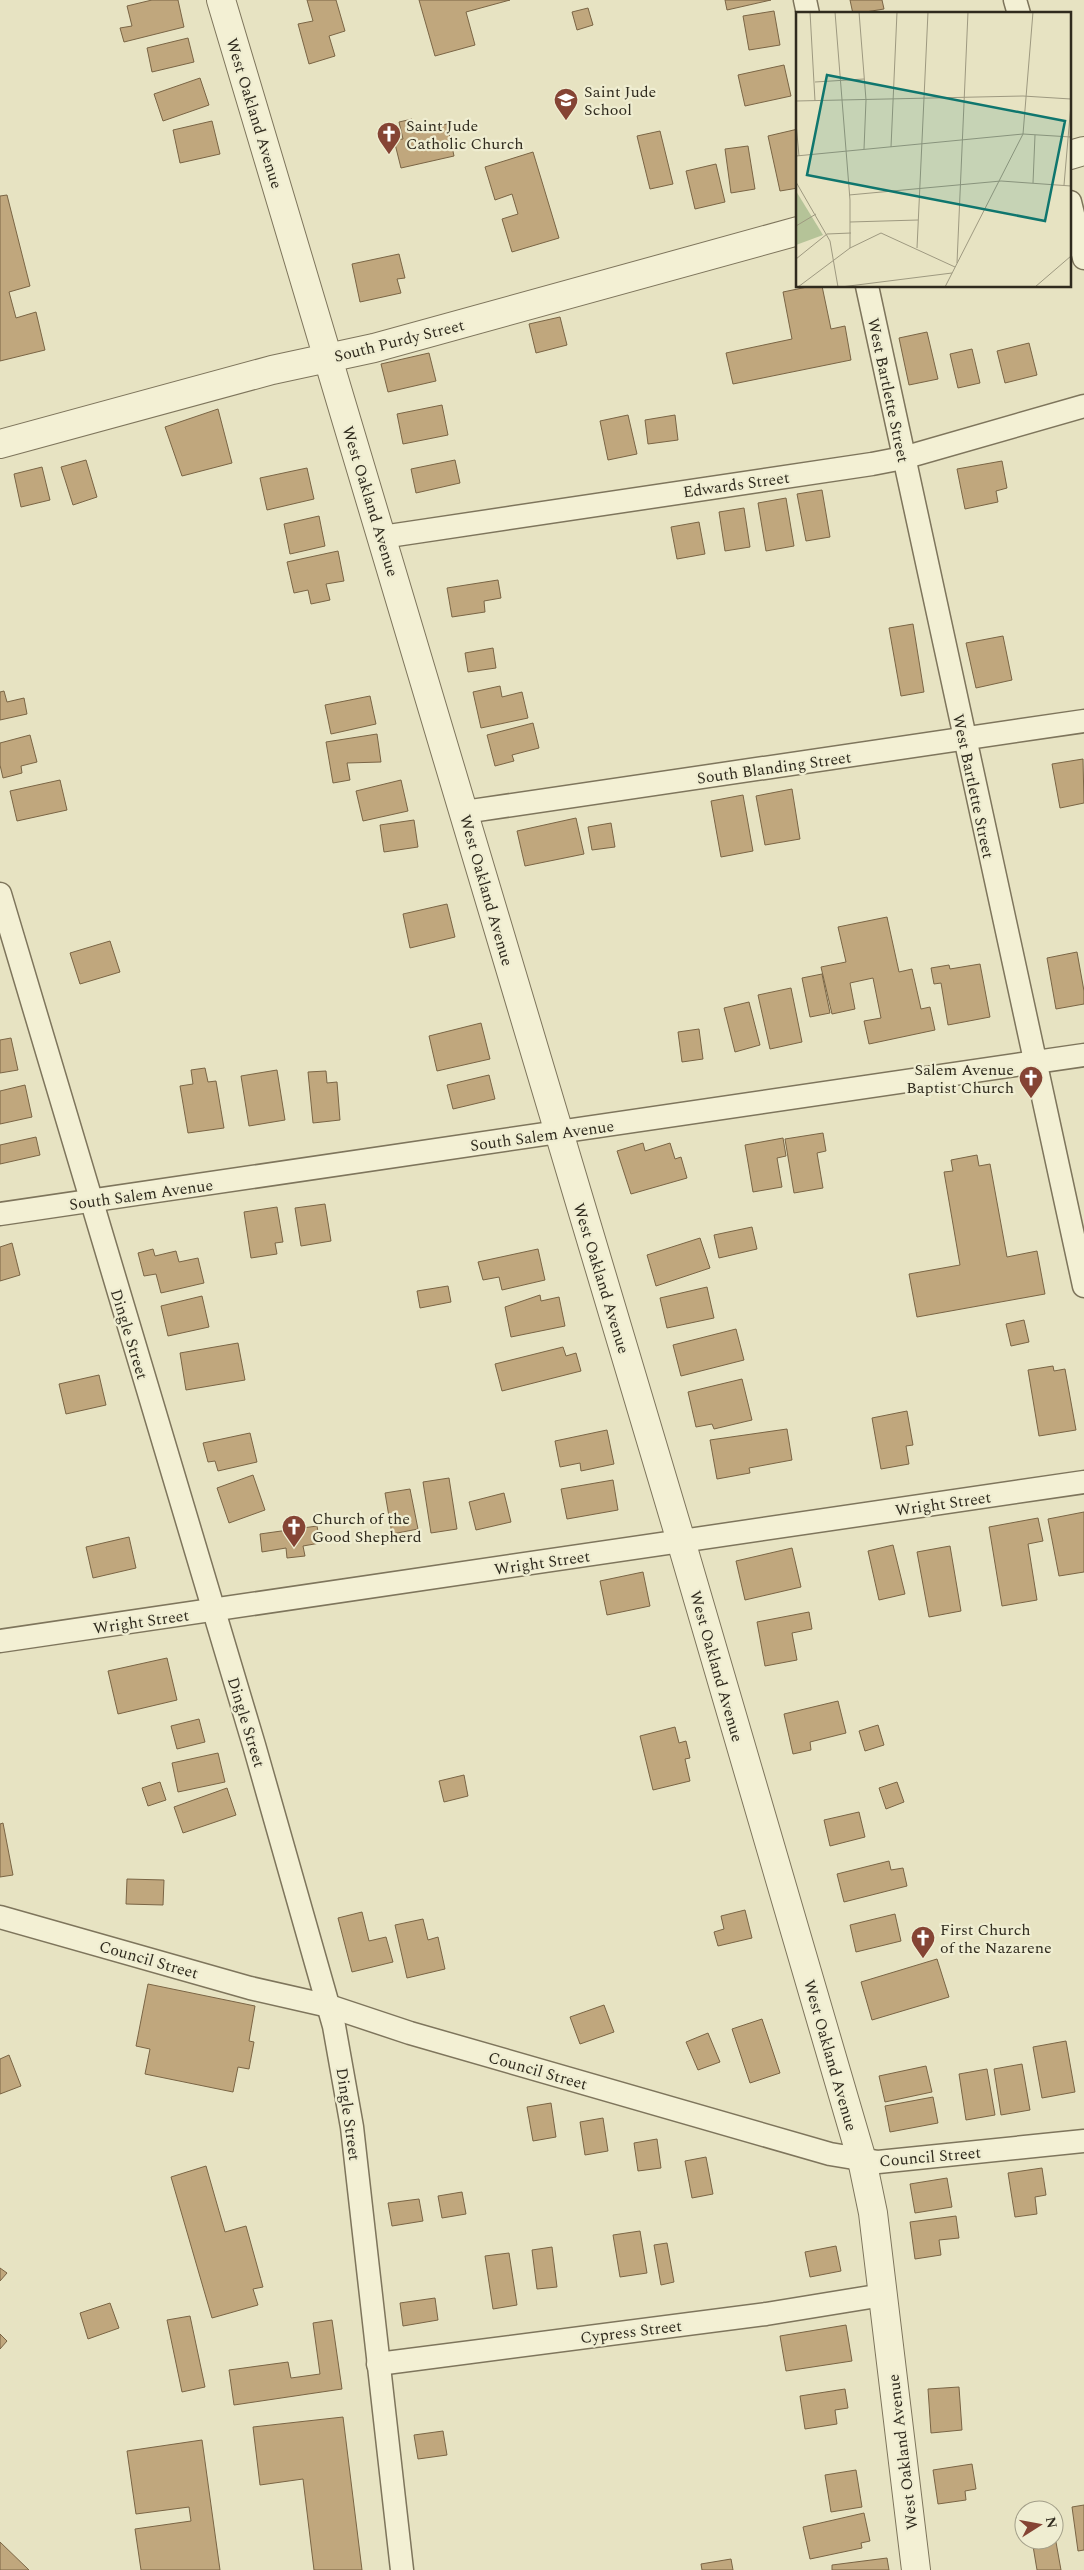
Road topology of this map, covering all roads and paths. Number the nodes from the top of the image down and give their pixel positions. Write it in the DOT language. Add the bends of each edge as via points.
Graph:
graph roads {
  1 [pos="221,0"];
  2 [pos="1072,210"];
  3 [pos="796,232"];
  4 [pos="1084,258"];
  5 [pos="867,288"];
  6 [pos="328,358"];
  7 [pos="1084,406"];
  8 [pos="0,444"];
  9 [pos="904,458"];
  10 [pos="382,537"];
  11 [pos="1084,721"];
  12 [pos="964,739"];
  13 [pos="464,812"];
  14 [pos="0,894"];
  15 [pos="1084,1055"];
  16 [pos="1035,1062"];
  17 [pos="558,1133"];
  18 [pos="90,1202"];
  19 [pos="0,1214"];
  20 [pos="1084,1286"];
  21 [pos="1084,1482"];
  22 [pos="681,1541"];
  23 [pos="213,1610"];
  24 [pos="0,1641"];
  25 [pos="0,1917"];
  26 [pos="329,2006"];
  27 [pos="1084,2141"];
  28 [pos="862,2160"];
  29 [pos="883,2295"];
  30 [pos="378,2364"];
  31 [pos="402,2570"];
  32 [pos="916,2570"];
  1 -- 6 [label="street, West Oakland Avenue"];
  2 -- 4 [label="street"];
  3 -- 6 [label="street, South Purdy Street"];
  5 -- 9 [label="street, West Bartlette Street"];
  6 -- 8 [label="street, South Purdy Street" via="272,370"];
  6 -- 10 [label="street, West Oakland Avenue"];
  7 -- 9 [label="street, Edwards Street"];
  9 -- 10 [label="street, Edwards Street"];
  9 -- 12 [label="street, West Bartlette Street"];
  10 -- 13 [label="street, West Oakland Avenue"];
  11 -- 12 [label="street, South Blanding Street"];
  12 -- 13 [label="street, South Blanding Street"];
  12 -- 16 [label="street, West Bartlette Street"];
  13 -- 17 [label="street, West Oakland Avenue"];
  14 -- 18 [label="street, Dingle Street"];
  15 -- 16 [label="street, South Salem Avenue"];
  16 -- 17 [label="street, South Salem Avenue"];
  16 -- 20 [label="street, West Bartlette Street"];
  17 -- 18 [label="street, South Salem Avenue"];
  17 -- 22 [label="street, West Oakland Avenue"];
  18 -- 19 [label="street, South Salem Avenue"];
  18 -- 23 [label="street, Dingle Street"];
  21 -- 22 [label="street, Wright Street"];
  22 -- 23 [label="street, Wright Street"];
  22 -- 28 [label="street, West Oakland Avenue"];
  23 -- 24 [label="street, Wright Street"];
  23 -- 26 [label="street, Dingle Street"];
  25 -- 26 [label="street, Council Street" via="250,1988"];
  26 -- 28 [label="street, Council Street" via="410,2033 830,2154"];
  26 -- 30 [label="street, Dingle Street" via="352,2127"];
  27 -- 28 [label="street, Council Street" via="907,2159"];
  28 -- 29 [label="street, West Oakland Avenue"];
  29 -- 30 [label="street, Cypress Street" via="766,2314"];
  29 -- 32 [label="street, West Oakland Avenue"];
  30 -- 31 [label="street, Dingle Street"];
}
